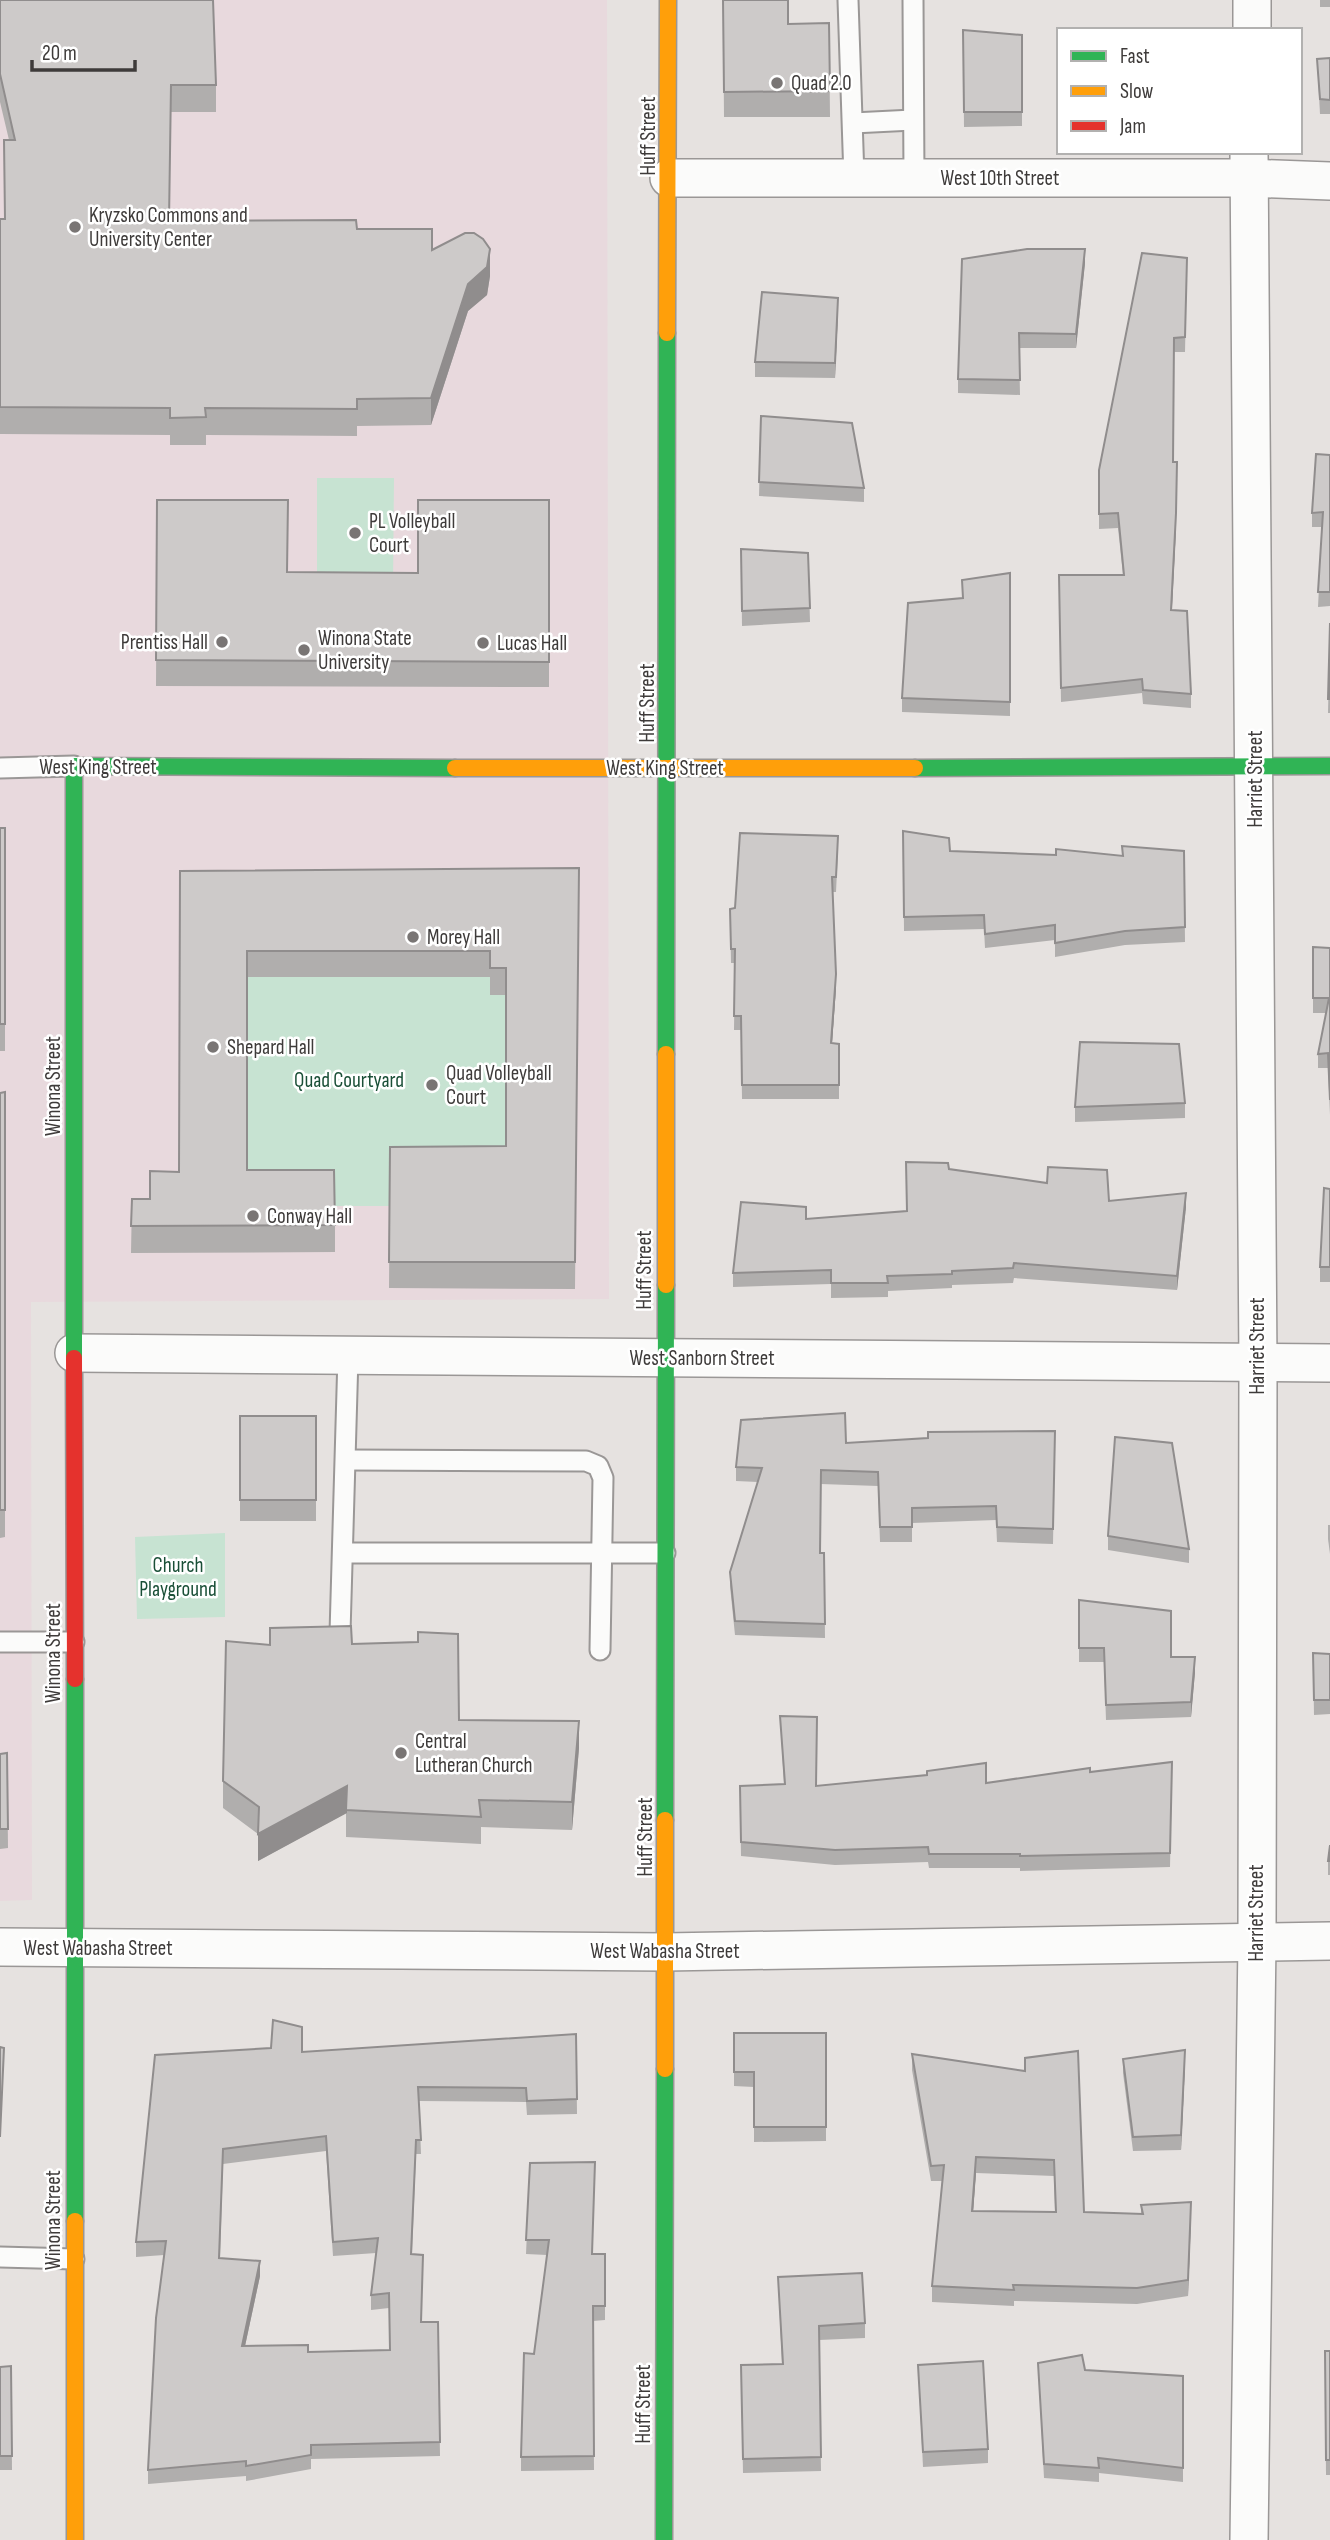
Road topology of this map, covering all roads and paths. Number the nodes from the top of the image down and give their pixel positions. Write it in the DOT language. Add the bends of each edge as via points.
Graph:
graph roads {
  1 [pos="668,0"];
  2 [pos="848,0"];
  3 [pos="913,0"];
  4 [pos="1252,0"];
  5 [pos="1252,28"];
  6 [pos="913,120"];
  7 [pos="853,123"];
  8 [pos="1248,165"];
  9 [pos="670,178"];
  10 [pos="853,178"];
  11 [pos="914,178"];
  12 [pos="1330,181"];
  13 [pos="1255,764"];
  14 [pos="1330,765"];
  15 [pos="74,766"];
  16 [pos="0,768"];
  17 [pos="667,768"];
  18 [pos="74,1353"];
  19 [pos="348,1356"];
  20 [pos="664,1357"];
  21 [pos="1330,1363"];
  22 [pos="1258,1364"];
  23 [pos="347,1460"];
  24 [pos="344,1553"];
  25 [pos="603,1553"];
  26 [pos="665,1553"];
  27 [pos="340,1633"];
  28 [pos="0,1642"];
  29 [pos="74,1642"];
  30 [pos="600,1650"];
  31 [pos="1257,1941"];
  32 [pos="1330,1941"];
  33 [pos="0,1947"];
  34 [pos="75,1948"];
  35 [pos="665,1952"];
  36 [pos="0,2257"];
  37 [pos="74,2259"];
  38 [pos="75,2540"];
  39 [pos="664,2540"];
  40 [pos="1249,2540"];
  1 -- 9 [label="street, Huff Street"];
  2 -- 7 [label="lane"];
  3 -- 6 [label="lane"];
  4 -- 5 [label="street"];
  6 -- 7 [label="lane"];
  6 -- 11 [label="lane"];
  7 -- 10 [label="lane"];
  8 -- 11 [label="street, West 10th Street"];
  8 -- 12 [label="street, West 10th Street"];
  8 -- 13 [label="street, Harriet Street"];
  9 -- 10 [label="street, West 10th Street"];
  9 -- 17 [label="street, Huff Street"];
  10 -- 11 [label="street, West 10th Street"];
  13 -- 14 [label="street, West King Street"];
  13 -- 17 [label="street, West King Street"];
  13 -- 22 [label="street, Harriet Street"];
  15 -- 16 [label="lane, West King Street"];
  15 -- 17 [label="street, West King Street"];
  15 -- 18 [label="street, Winona Street"];
  17 -- 20 [label="street, Huff Street"];
  18 -- 19 [label="street, West Sanborn Street"];
  18 -- 29 [label="street, Winona Street"];
  19 -- 20 [label="street, West Sanborn Street"];
  19 -- 23 [label="lane"];
  20 -- 22 [label="street, West Sanborn Street"];
  20 -- 26 [label="street, Huff Street"];
  21 -- 22 [label="street, West Sanborn Street"];
  22 -- 31 [label="street, Harriet Street"];
  23 -- 24 [label="lane"];
  23 -- 25 [label="lane" via="586,1461 598,1466 603,1478"];
  24 -- 25 [label="lane"];
  24 -- 27 [label="lane"];
  25 -- 26 [label="lane"];
  25 -- 30 [label="lane"];
  26 -- 35 [label="street, Huff Street"];
  28 -- 29 [label="lane"];
  29 -- 34 [label="street, Winona Street"];
  31 -- 32 [label="street, West Wabasha Street"];
  31 -- 35 [label="street, West Wabasha Street"];
  31 -- 40 [label="street, Harriet Street"];
  33 -- 34 [label="street, West Wabasha Street"];
  34 -- 35 [label="street, West Wabasha Street"];
  34 -- 37 [label="street, Winona Street"];
  35 -- 39 [label="street, Huff Street"];
  36 -- 37 [label="lane"];
  37 -- 38 [label="street, Winona Street"];
}
